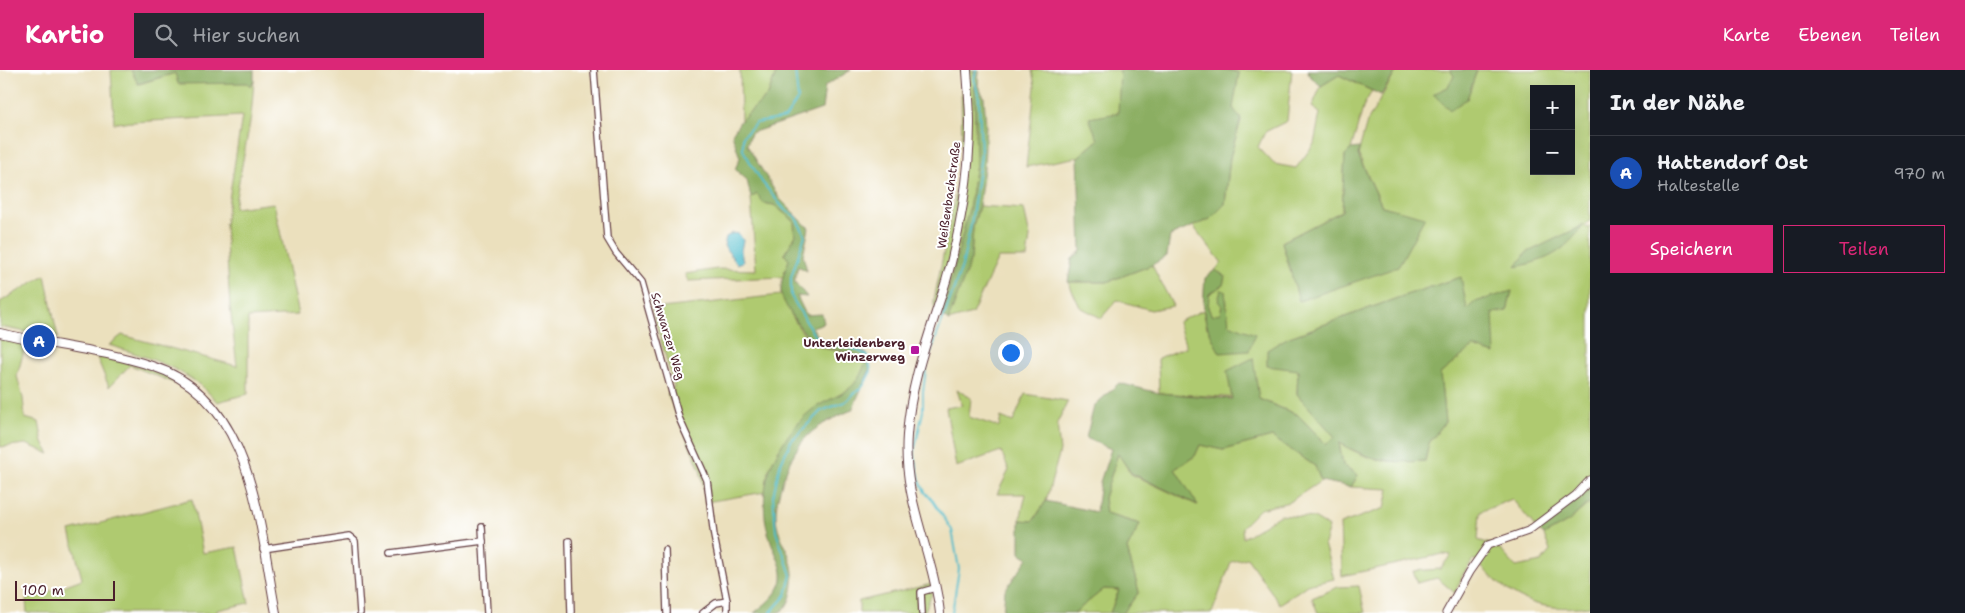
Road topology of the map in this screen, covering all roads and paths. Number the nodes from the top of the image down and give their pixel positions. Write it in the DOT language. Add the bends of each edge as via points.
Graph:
graph roads {
  1 [pos="594,70"];
  2 [pos="967,70"];
  3 [pos="0,333"];
  4 [pos="1590,480"];
  5 [pos="482,527"];
  6 [pos="483,541"];
  7 [pos="569,541"];
  8 [pos="264,549"];
  9 [pos="665,550"];
  10 [pos="391,553"];
  11 [pos="935,588"];
  12 [pos="727,600"];
  13 [pos="276,613"];
  14 [pos="360,613"];
  15 [pos="487,613"];
  16 [pos="571,613"];
  17 [pos="667,613"];
  18 [pos="703,613"];
  19 [pos="727,613"];
  20 [pos="922,613"];
  21 [pos="940,613"];
  22 [pos="1446,613"];
  1 -- 12 [label="street, Schwarzer Weg" via="607,238 641,283 680,418 707,480"];
  2 -- 11 [label="main road, Weißenbachstraße" via="970,124 957,237 918,363 907,435 909,491"];
  3 -- 8 [label="main road" via="154,366 188,384 206,399 232,431 250,476"];
  4 -- 22 [label="street" via="1576,495 1528,530 1488,545"];
  5 -- 6 [label="street"];
  6 -- 10 [label="street"];
  6 -- 15 [label="street"];
  7 -- 16 [label="street"];
  8 -- 13 [label="main road"];
  8 -- 14 [label="street" via="349,536 355,541"];
  9 -- 17 [label="street"];
  11 -- 20 [label="street" via="921,592"];
  11 -- 21 [label="main road, Weißenbachstraße"];
  12 -- 18 [label="street" via="716,603"];
  12 -- 19 [label="street, Schwarzer Weg"];
}
